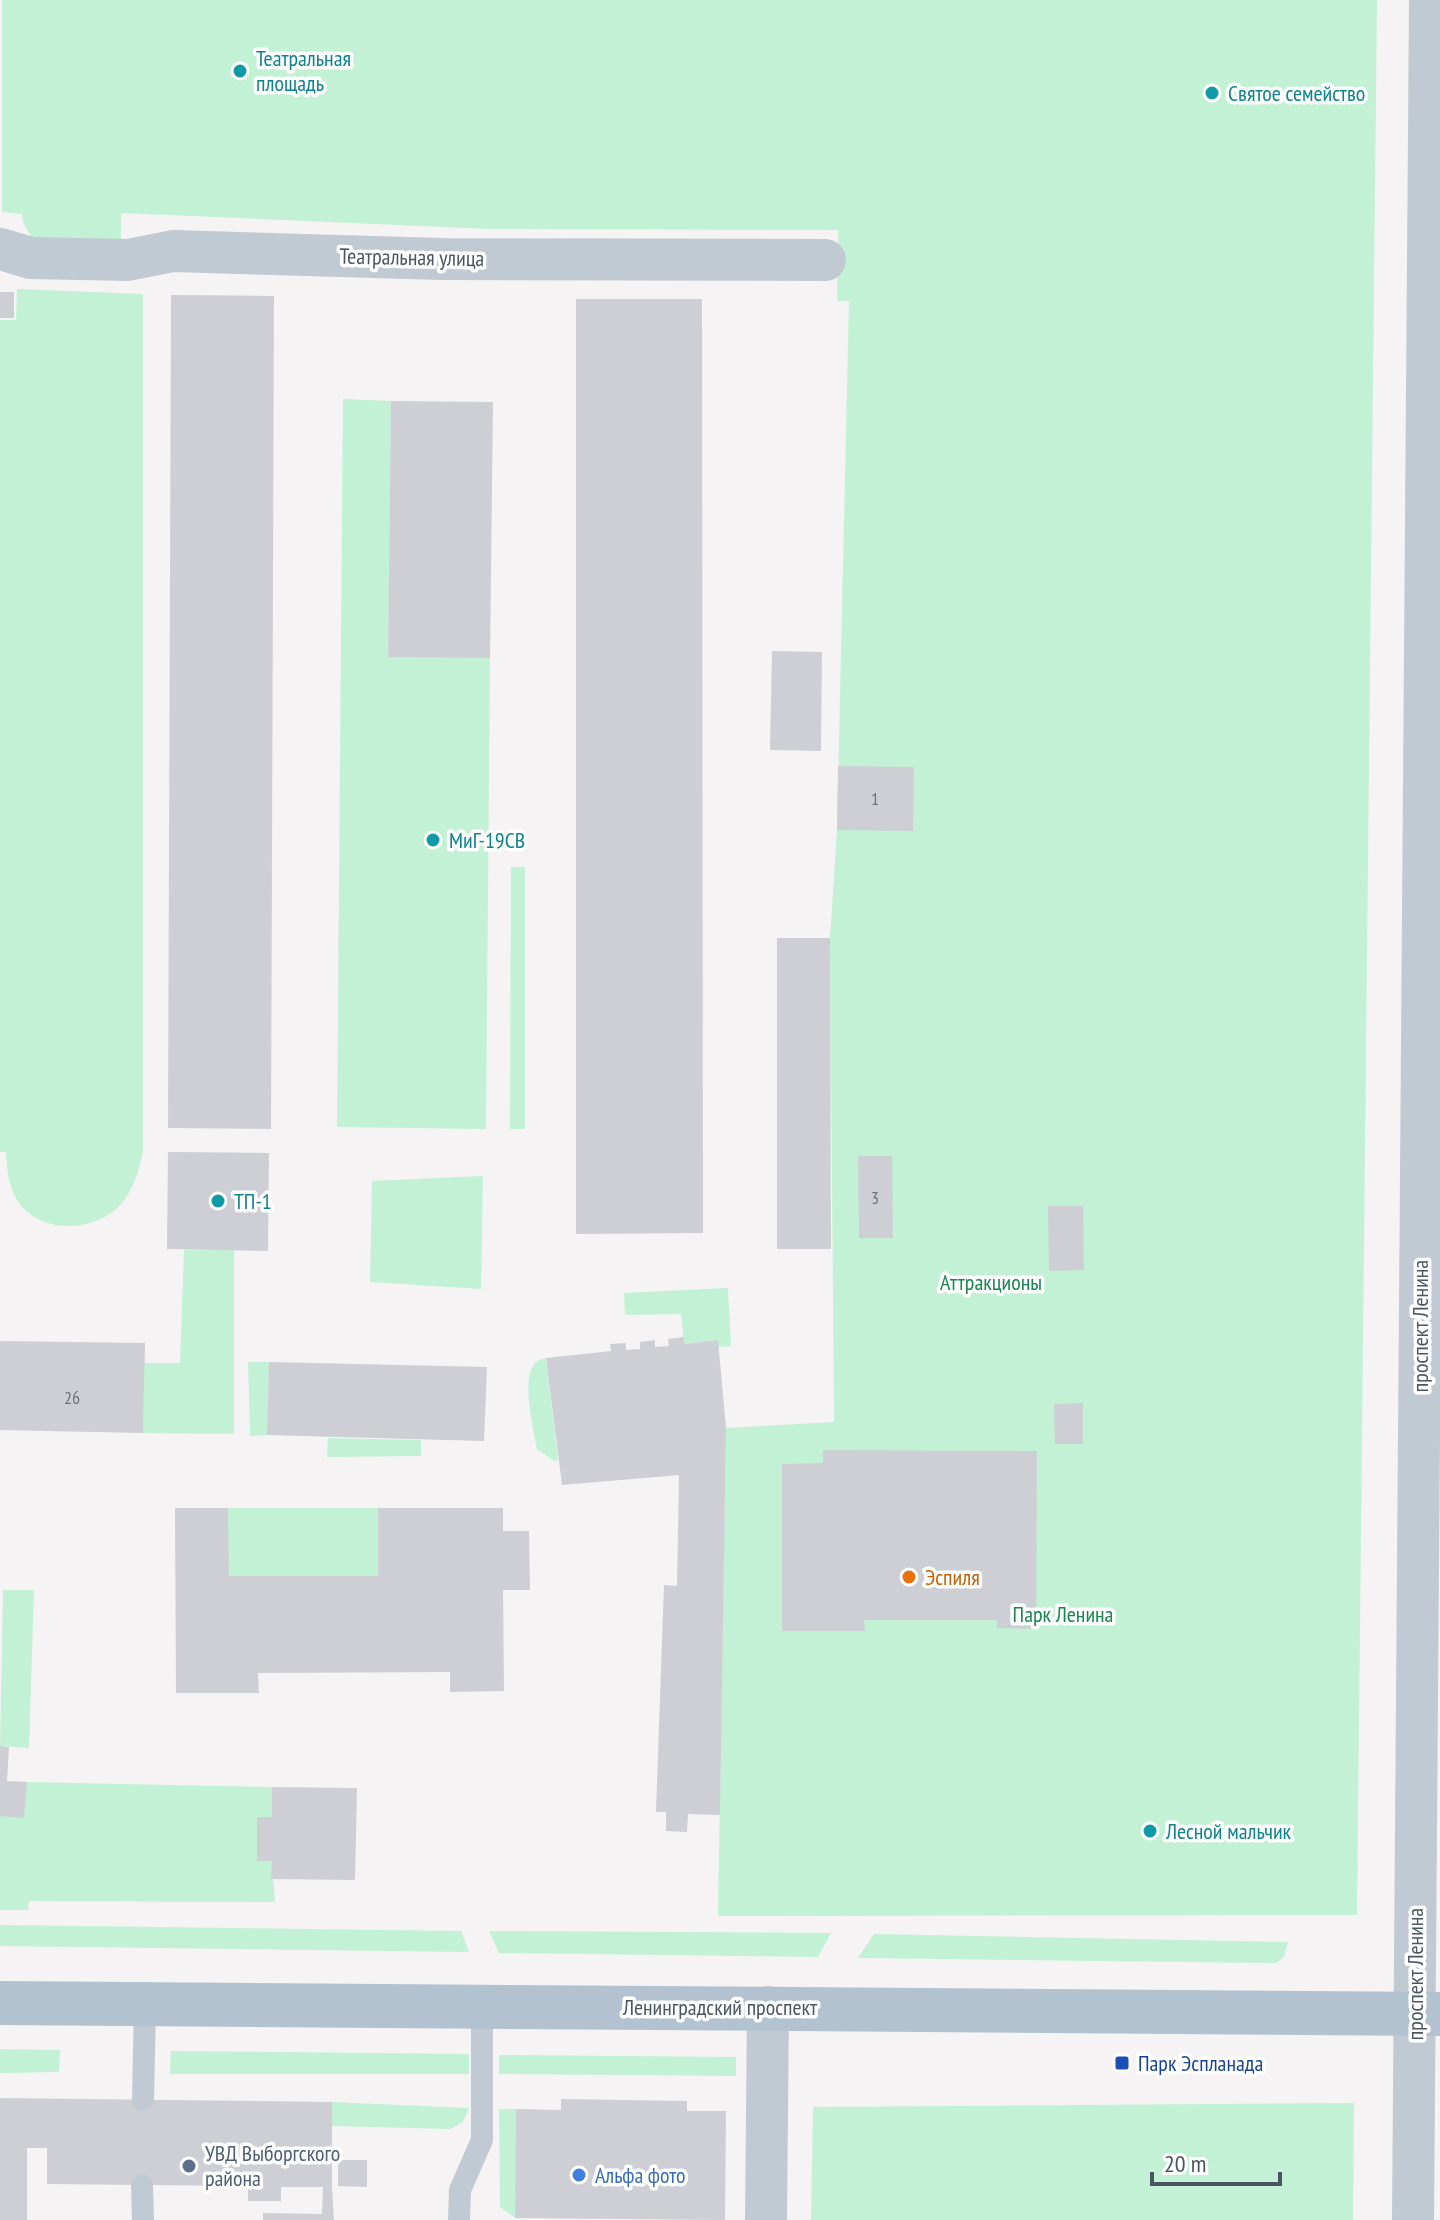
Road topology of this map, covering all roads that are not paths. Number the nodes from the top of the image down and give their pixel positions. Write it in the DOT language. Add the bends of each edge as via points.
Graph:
graph roads {
  1 [pos="1430,0"];
  2 [pos="1434,240"];
  3 [pos="0,249"];
  4 [pos="825,260"];
  5 [pos="1433,465"];
  6 [pos="1431,1102"];
  7 [pos="0,2003"];
  8 [pos="145,2004"];
  9 [pos="482,2006"];
  10 [pos="768,2007"];
  11 [pos="1428,2014"];
  12 [pos="143,2100"];
  13 [pos="142,2185"];
  14 [pos="143,2220"];
  15 [pos="459,2220"];
  16 [pos="766,2220"];
  17 [pos="1413,2220"];
  1 -- 2 [label="street, проспект Ленина"];
  2 -- 5 [label="street, проспект Ленина"];
  3 -- 4 [label="street, Театральная улица" via="31,258 128,260 173,251 442,259"];
  5 -- 6 [label="street, проспект Ленина"];
  6 -- 11 [label="street, проспект Ленина"];
  7 -- 8 [label="main road, Ленинградский проспект"];
  8 -- 9 [label="main road, Ленинградский проспект"];
  8 -- 12 [label="lane"];
  9 -- 10 [label="main road, Ленинградский проспект"];
  9 -- 15 [label="lane" via="482,2140 460,2190"];
  10 -- 11 [label="main road, Ленинградский проспект"];
  10 -- 16 [label="street"];
  11 -- 17 [label="street, проспект Ленина"];
  13 -- 14 [label="lane"];
}
